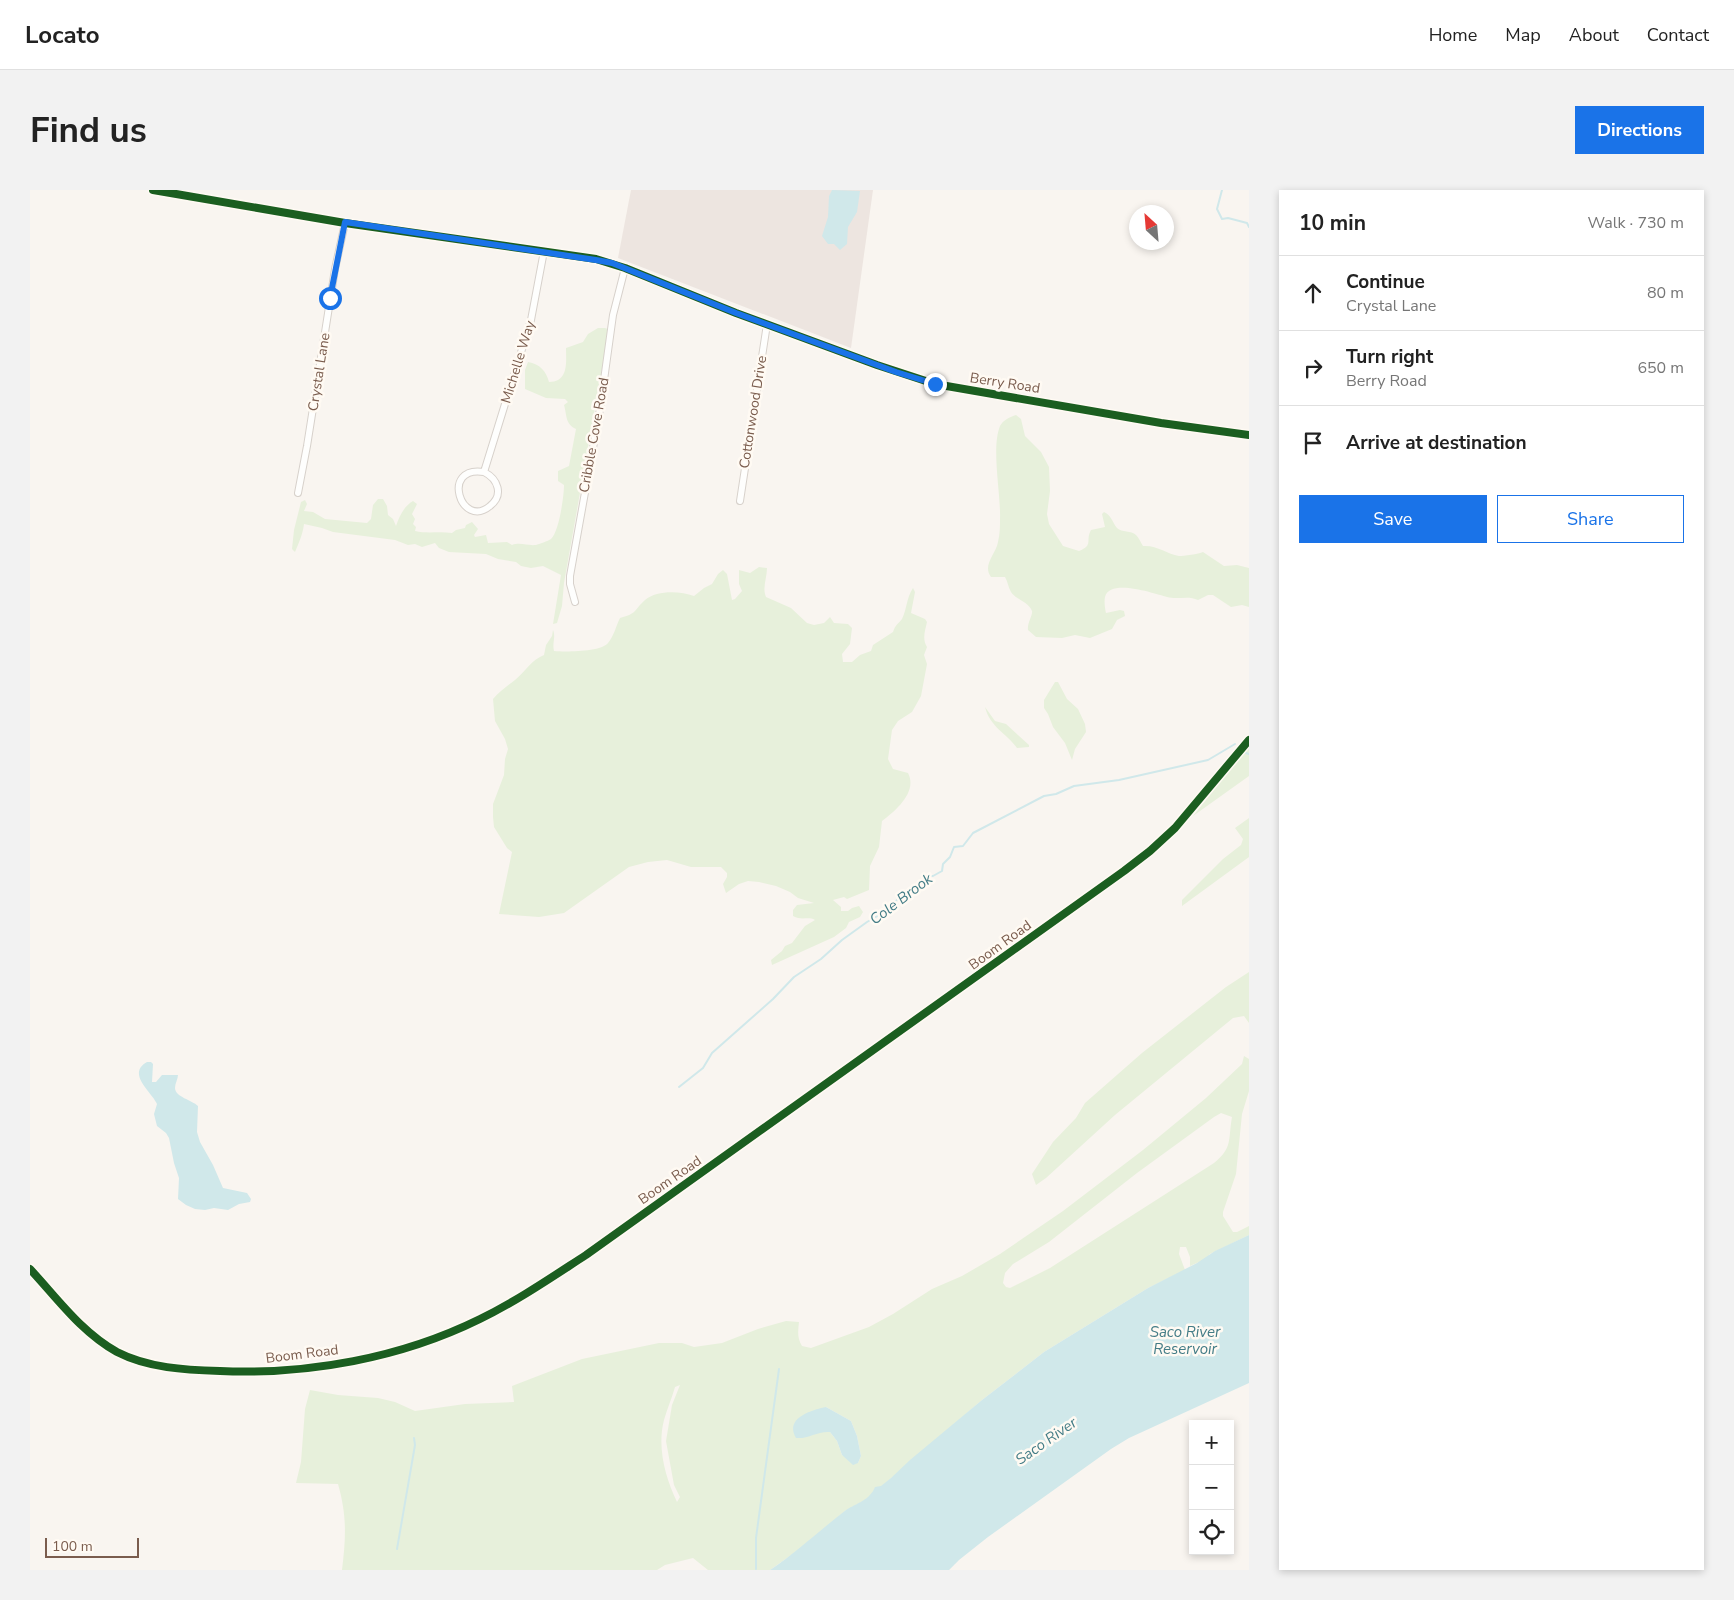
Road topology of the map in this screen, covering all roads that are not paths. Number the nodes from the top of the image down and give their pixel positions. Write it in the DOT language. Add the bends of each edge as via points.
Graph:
graph roads {
  1 [pos="153,190"];
  2 [pos="345,222"];
  3 [pos="544,251"];
  4 [pos="625,268"];
  5 [pos="767,324"];
  6 [pos="1249,435"];
  7 [pos="484,472"];
  8 [pos="298,493"];
  9 [pos="740,501"];
  10 [pos="576,602"];
  11 [pos="1249,740"];
  12 [pos="30,1269"];
  1 -- 2 [label="street, Berry Road"];
  2 -- 3 [label="street, Berry Road"];
  2 -- 8 [label="street, Crystal Lane"];
  3 -- 4 [label="street, Berry Road"];
  3 -- 7 [label="street, Michelle Way" via="531,320"];
  4 -- 5 [label="street, Berry Road"];
  4 -- 10 [label="street, Cribble Cove Road" via="613,315 570,576"];
  5 -- 6 [label="street, Berry Road" via="896,372 942,385"];
  5 -- 9 [label="street, Cottonwood Drive"];
  7 -- 7 [label="street" via="466,475 459,485 460,498 473,510 492,505 498,493 495,480"];
  11 -- 12 [label="street, Boom Road" via="1175,828 1124,871 586,1255 468,1325 397,1350 322,1366 254,1372 177,1369 140,1361 108,1346 81,1326"];
}
